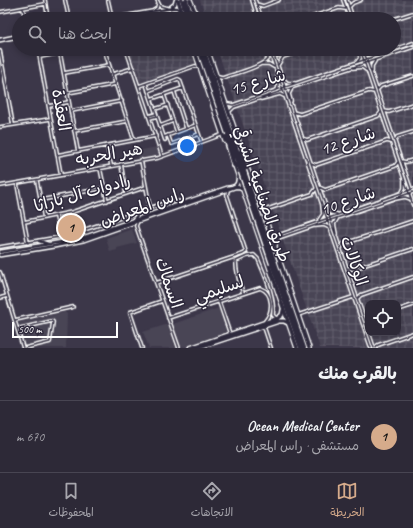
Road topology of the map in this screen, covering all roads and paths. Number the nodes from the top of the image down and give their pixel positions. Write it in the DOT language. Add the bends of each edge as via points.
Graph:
graph roads {
  1 [pos="44,0"];
  2 [pos="65,0"];
  3 [pos="108,0"];
  4 [pos="157,0"];
  5 [pos="177,0"];
  6 [pos="182,0"];
  7 [pos="186,0"];
  8 [pos="190,0"];
  9 [pos="252,0"];
  10 [pos="255,0"];
  11 [pos="279,0"];
  12 [pos="361,0"];
  13 [pos="344,1"];
  14 [pos="347,1"];
  15 [pos="353,3"];
  16 [pos="45,4"];
  17 [pos="158,4"];
  18 [pos="256,4"];
  19 [pos="263,6"];
  20 [pos="349,7"];
  21 [pos="23,8"];
  22 [pos="168,8"];
  23 [pos="339,8"];
  24 [pos="346,9"];
  25 [pos="0,12"];
  26 [pos="24,12"];
  27 [pos="47,12"];
  28 [pos="68,12"];
  29 [pos="111,12"];
  30 [pos="151,12"];
  31 [pos="183,12"];
  32 [pos="186,12"];
  33 [pos="187,12"];
  34 [pos="188,12"];
  35 [pos="188,12"];
  36 [pos="255,12"];
  37 [pos="259,12"];
  38 [pos="327,12"];
  39 [pos="347,12"];
  40 [pos="351,12"];
  41 [pos="413,13"];
  42 [pos="401,17"];
  43 [pos="12,37"];
  44 [pos="0,40"];
  45 [pos="413,44"];
  46 [pos="413,47"];
  47 [pos="401,48"];
  48 [pos="0,51"];
  49 [pos="401,51"];
  50 [pos="44,56"];
  51 [pos="60,56"];
  52 [pos="106,56"];
  53 [pos="129,56"];
  54 [pos="197,56"];
  55 [pos="198,56"];
  56 [pos="201,56"];
  57 [pos="206,56"];
  58 [pos="208,56"];
  59 [pos="269,56"];
  60 [pos="271,56"];
  61 [pos="274,56"];
  62 [pos="278,56"];
  63 [pos="285,56"];
  64 [pos="360,56"];
  65 [pos="363,56"];
  66 [pos="366,56"];
  67 [pos="375,56"];
  68 [pos="387,56"];
  69 [pos="39,57"];
  70 [pos="367,59"];
  71 [pos="364,60"];
  72 [pos="376,60"];
  73 [pos="368,62"];
  74 [pos="356,63"];
  75 [pos="1,64"];
  76 [pos="261,64"];
  77 [pos="365,64"];
  78 [pos="109,65"];
  79 [pos="198,66"];
  80 [pos="278,67"];
  81 [pos="133,68"];
  82 [pos="275,68"];
  83 [pos="351,68"];
  84 [pos="368,71"];
  85 [pos="63,73"];
  86 [pos="113,74"];
  87 [pos="372,74"];
  88 [pos="215,75"];
  89 [pos="278,76"];
  90 [pos="413,76"];
  91 [pos="222,78"];
  92 [pos="281,78"];
  93 [pos="299,83"];
  94 [pos="116,84"];
  95 [pos="146,84"];
  96 [pos="218,84"];
  97 [pos="374,85"];
  98 [pos="139,86"];
  99 [pos="381,86"];
  100 [pos="212,87"];
  101 [pos="294,87"];
  102 [pos="183,88"];
  103 [pos="284,89"];
  104 [pos="148,90"];
  105 [pos="370,90"];
  106 [pos="276,91"];
  107 [pos="376,91"];
  108 [pos="174,92"];
  109 [pos="67,93"];
  110 [pos="164,94"];
  111 [pos="285,98"];
  112 [pos="151,99"];
  113 [pos="259,99"];
  114 [pos="122,101"];
  115 [pos="69,102"];
  116 [pos="225,102"];
  117 [pos="413,104"];
  118 [pos="168,105"];
  119 [pos="48,106"];
  120 [pos="218,106"];
  121 [pos="291,106"];
  122 [pos="155,109"];
  123 [pos="70,111"];
  124 [pos="384,111"];
  125 [pos="293,112"];
  126 [pos="381,112"];
  127 [pos="389,112"];
  128 [pos="300,114"];
  129 [pos="156,115"];
  130 [pos="229,115"];
  131 [pos="378,116"];
  132 [pos="149,117"];
  133 [pos="383,117"];
  134 [pos="386,117"];
  135 [pos="50,119"];
  136 [pos="128,120"];
  137 [pos="296,120"];
  138 [pos="174,121"];
  139 [pos="13,125"];
  140 [pos="196,125"];
  141 [pos="160,126"];
  142 [pos="0,127"];
  143 [pos="229,127"];
  144 [pos="186,128"];
  145 [pos="222,130"];
  146 [pos="74,131"];
  147 [pos="177,132"];
  148 [pos="413,132"];
  149 [pos="199,134"];
  150 [pos="168,135"];
  151 [pos="219,135"];
  152 [pos="156,136"];
  153 [pos="164,136"];
  154 [pos="393,136"];
  155 [pos="224,137"];
  156 [pos="390,137"];
  157 [pos="398,137"];
  158 [pos="302,138"];
  159 [pos="134,140"];
  160 [pos="165,140"];
  161 [pos="307,140"];
  162 [pos="201,141"];
  163 [pos="387,141"];
  164 [pos="395,141"];
  165 [pos="392,143"];
  166 [pos="304,144"];
  167 [pos="107,146"];
  168 [pos="78,151"];
  169 [pos="57,155"];
  170 [pos="162,156"];
  171 [pos="141,160"];
  172 [pos="401,160"];
  173 [pos="413,160"];
  174 [pos="398,162"];
  175 [pos="406,162"];
  176 [pos="311,163"];
  177 [pos="121,164"];
  178 [pos="234,165"];
  179 [pos="316,165"];
  180 [pos="111,166"];
  181 [pos="395,166"];
  182 [pos="403,167"];
  183 [pos="100,168"];
  184 [pos="400,168"];
  185 [pos="313,169"];
  186 [pos="241,173"];
  187 [pos="61,175"];
  188 [pos="404,178"];
  189 [pos="252,179"];
  190 [pos="37,180"];
  191 [pos="16,184"];
  192 [pos="0,186"];
  193 [pos="104,188"];
  194 [pos="146,188"];
  195 [pos="318,188"];
  196 [pos="228,189"];
  197 [pos="243,190"];
  198 [pos="325,190"];
  199 [pos="413,190"];
  200 [pos="223,192"];
  201 [pos="409,192"];
  202 [pos="400,193"];
  203 [pos="126,194"];
  204 [pos="312,194"];
  205 [pos="227,195"];
  206 [pos="322,196"];
  207 [pos="320,198"];
  208 [pos="394,199"];
  209 [pos="41,200"];
  210 [pos="411,200"];
  211 [pos="107,201"];
  212 [pos="186,202"];
  213 [pos="322,204"];
  214 [pos="413,205"];
  215 [pos="326,207"];
  216 [pos="150,208"];
  217 [pos="265,210"];
  218 [pos="142,211"];
  219 [pos="343,213"];
  220 [pos="56,216"];
  221 [pos="340,217"];
  222 [pos="44,218"];
  223 [pos="328,219"];
  224 [pos="138,221"];
  225 [pos="413,221"];
  226 [pos="24,222"];
  227 [pos="131,222"];
  228 [pos="318,222"];
  229 [pos="136,226"];
  230 [pos="311,227"];
  231 [pos="268,228"];
  232 [pos="330,228"];
  233 [pos="257,230"];
  234 [pos="281,234"];
  235 [pos="258,235"];
  236 [pos="60,238"];
  237 [pos="278,238"];
  238 [pos="336,238"];
  239 [pos="272,239"];
  240 [pos="39,241"];
  241 [pos="266,241"];
  242 [pos="338,242"];
  243 [pos="28,243"];
  244 [pos="50,244"];
  245 [pos="344,244"];
  246 [pos="0,247"];
  247 [pos="263,248"];
  248 [pos="275,249"];
  249 [pos="413,249"];
  250 [pos="340,250"];
  251 [pos="246,252"];
  252 [pos="0,253"];
  253 [pos="252,255"];
  254 [pos="277,255"];
  255 [pos="266,256"];
  256 [pos="274,264"];
  257 [pos="346,266"];
  258 [pos="353,269"];
  259 [pos="0,272"];
  260 [pos="349,275"];
  261 [pos="413,277"];
  262 [pos="156,283"];
  263 [pos="355,292"];
  264 [pos="243,293"];
  265 [pos="361,294"];
  266 [pos="7,296"];
  267 [pos="354,297"];
  268 [pos="0,298"];
  269 [pos="357,300"];
  270 [pos="162,301"];
  271 [pos="219,301"];
  272 [pos="413,305"];
  273 [pos="73,307"];
  274 [pos="283,307"];
  275 [pos="401,309"];
  276 [pos="298,315"];
  277 [pos="281,316"];
  278 [pos="168,318"];
  279 [pos="276,318"];
  280 [pos="364,318"];
  281 [pos="15,320"];
  282 [pos="282,321"];
  283 [pos="365,322"];
  284 [pos="263,324"];
  285 [pos="288,324"];
  286 [pos="17,329"];
  287 [pos="413,333"];
  288 [pos="230,334"];
  289 [pos="369,336"];
  290 [pos="372,343"];
  291 [pos="378,345"];
  292 [pos="24,348"];
  293 [pos="142,348"];
  294 [pos="178,348"];
  295 [pos="190,348"];
  296 [pos="197,348"];
  297 [pos="271,348"];
  298 [pos="303,348"];
  299 [pos="371,348"];
  300 [pos="375,348"];
  1 -- 16 [label="street"];
  2 -- 28 [label="street"];
  3 -- 29 [label="street"];
  4 -- 17 [label="street"];
  5 -- 22 [label="street"];
  5 -- 32 [label="main road"];
  6 -- 33 [label="highway"];
  7 -- 34 [label="highway"];
  8 -- 35 [label="main road"];
  9 -- 36 [label="street"];
  10 -- 18 [label="street"];
  11 -- 19 [label="street"];
  12 -- 15 [label="street"];
  13 -- 23 [label="street"];
  13 -- 24 [label="street"];
  14 -- 15 [label="street"];
  14 -- 20 [label="street"];
  15 -- 20 [label="street"];
  16 -- 21 [label="street"];
  16 -- 27 [label="street"];
  17 -- 22 [label="street"];
  17 -- 30 [label="street"];
  18 -- 19 [label="street"];
  18 -- 37 [label="street"];
  19 -- 37 [label="street"];
  20 -- 40 [label="street"];
  21 -- 25 [label="street"];
  21 -- 26 [label="street"];
  22 -- 30 [label="street"];
  22 -- 31 [label="street" via="176,8"];
  23 -- 24 [label="street"];
  23 -- 38 [label="street"];
  24 -- 39 [label="street"];
  41 -- 42 [label="street"];
  43 -- 44 [label="street"];
  45 -- 47 [label="street, شارع 15"];
  46 -- 49 [label="street, شارع 15"];
  48 -- 75 [label="street"];
  50 -- 69 [label="street"];
  51 -- 85 [label="street"];
  52 -- 78 [label="street"];
  53 -- 81 [label="street"];
  54 -- 79 [label="main road, طريق الصناعية الشرقي"];
  55 -- 100 [label="highway"];
  56 -- 100 [label="highway, طريق الصناعية الشرقي"];
  57 -- 143 [label="highway, طريق الصناعية الشرقي"];
  58 -- 88 [label="main road, طريق الصناعية الشرقي"];
  59 -- 76 [label="street"];
  60 -- 82 [label="street, الوكالات"];
  61 -- 80 [label="street, الوكالات"];
  62 -- 63 [label="street"];
  63 -- 80 [label="street" via="280,60"];
  64 -- 74 [label="street"];
  65 -- 71 [label="street"];
  66 -- 70 [label="street"];
  67 -- 70 [label="street, شارع 15"];
  68 -- 72 [label="street, شارع 15"];
  69 -- 119 [label="street, العقدة"];
  70 -- 71 [label="street, شارع 15"];
  70 -- 73 [label="street"];
  71 -- 74 [label="street, شارع 15"];
  71 -- 77 [label="street"];
  72 -- 73 [label="street, شارع 15"];
  72 -- 87 [label="street" via="372,66"];
  73 -- 77 [label="street, شارع 15"];
  73 -- 87 [label="street"];
  74 -- 93 [label="street, شارع 15"];
  75 -- 139 [label="street"];
  76 -- 82 [label="street" via="269,64"];
  76 -- 91 [label="street"];
  77 -- 83 [label="street, شارع 15"];
  77 -- 84 [label="street"];
  78 -- 85 [label="street"];
  78 -- 86 [label="street"];
  79 -- 95 [label="street"];
  79 -- 145 [label="main road, طريق الصناعية الشرقي"];
  80 -- 92 [label="street, الوكالات"];
  81 -- 86 [label="street"];
  81 -- 98 [label="street"];
  82 -- 89 [label="street, الوكالات"];
  83 -- 84 [label="street, شارع 15" via="362,67"];
  83 -- 101 [label="street, شارع 15"];
  84 -- 97 [label="street"];
  85 -- 109 [label="street"];
  86 -- 94 [label="street"];
  87 -- 97 [label="street"];
  88 -- 91 [label="street"];
  88 -- 96 [label="main road, طريق الصناعية الشرقي"];
  89 -- 103 [label="street, الوكالات"];
  89 -- 106 [label="street, الوكالات"];
  90 -- 99 [label="street"];
  91 -- 96 [label="street"];
  92 -- 93 [label="street, شارع 15" via="288,83"];
  92 -- 103 [label="street, الوكالات"];
  93 -- 103 [label="street, شارع 15"];
  94 -- 109 [label="street"];
  94 -- 114 [label="street"];
  95 -- 98 [label="street"];
  95 -- 104 [label="street"];
  96 -- 116 [label="main road, طريق الصناعية الشرقي"];
  97 -- 99 [label="street"];
  97 -- 105 [label="street"];
  97 -- 107 [label="street"];
  98 -- 132 [label="street"];
  99 -- 107 [label="street"];
  100 -- 120 [label="highway, طريق الصناعية الشرقي"];
  101 -- 103 [label="street, شارع 15"];
  101 -- 121 [label="street, الوكالات" via="289,94"];
  102 -- 104 [label="street" via="181,80 178,79"];
  102 -- 108 [label="street"];
  102 -- 140 [label="street"];
  103 -- 106 [label="street, شارع 15"];
  103 -- 111 [label="street, الوكالات"];
  103 -- 113 [label="street, شارع 15"];
  103 -- 121 [label="street, الوكالات"];
  104 -- 112 [label="street"];
  105 -- 107 [label="street"];
  105 -- 128 [label="street"];
  106 -- 116 [label="street, شارع 15" via="233,105"];
  107 -- 124 [label="street"];
  107 -- 126 [label="street"];
  108 -- 110 [label="street"];
  108 -- 144 [label="street"];
  109 -- 115 [label="street"];
  110 -- 112 [label="street"];
  110 -- 118 [label="street"];
  111 -- 113 [label="street, شارع 15" via="280,94"];
  111 -- 195 [label="street, الوكالات"];
  112 -- 122 [label="street"];
  113 -- 130 [label="street, شارع 15" via="234,108"];
  114 -- 123 [label="street"];
  114 -- 136 [label="street"];
  115 -- 119 [label="street"];
  115 -- 123 [label="street"];
  116 -- 130 [label="main road, طريق الصناعية الشرقي"];
  117 -- 127 [label="street"];
  118 -- 122 [label="street"];
  118 -- 138 [label="street"];
  119 -- 135 [label="street, العقدة"];
  120 -- 178 [label="highway"];
  120 -- 186 [label="highway, طريق الصناعية الشرقي"];
  121 -- 125 [label="street, الوكالات"];
  122 -- 129 [label="street"];
  123 -- 146 [label="street"];
  124 -- 127 [label="street"];
  124 -- 134 [label="street"];
  125 -- 128 [label="street"];
  125 -- 137 [label="street, الوكالات"];
  126 -- 131 [label="street"];
  126 -- 133 [label="street"];
  127 -- 134 [label="street"];
  128 -- 137 [label="street"];
  129 -- 132 [label="street"];
  129 -- 141 [label="street"];
  130 -- 189 [label="main road, طريق الصناعية الشرقي"];
  131 -- 133 [label="street"];
  131 -- 161 [label="street"];
  132 -- 152 [label="street"];
  133 -- 156 [label="street"];
  134 -- 154 [label="street"];
  135 -- 139 [label="street"];
  135 -- 169 [label="street, العقدة"];
  136 -- 146 [label="street"];
  136 -- 159 [label="street"];
  137 -- 158 [label="street, الوكالات"];
  138 -- 141 [label="street"];
  138 -- 147 [label="street"];
  139 -- 142 [label="street"];
  140 -- 144 [label="street"];
  140 -- 149 [label="street"];
  141 -- 153 [label="street"];
  143 -- 186 [label="highway, طريق الصناعية الشرقي"];
  143 -- 189 [label="highway"];
  144 -- 147 [label="street"];
  145 -- 151 [label="street"];
  145 -- 155 [label="main road, طريق الصناعية الشرقي"];
  146 -- 168 [label="street"];
  147 -- 150 [label="street"];
  148 -- 157 [label="street, شارع 12"];
  149 -- 150 [label="street" via="173,144"];
  149 -- 162 [label="street"];
  150 -- 153 [label="street"];
  151 -- 155 [label="street"];
  151 -- 162 [label="street, هير الحربه"];
  152 -- 159 [label="street"];
  152 -- 170 [label="street"];
  153 -- 160 [label="street"];
  154 -- 157 [label="street, شارع 12"];
  154 -- 164 [label="street"];
  155 -- 178 [label="main road, طريق الصناعية الشرقي"];
  156 -- 163 [label="street, شارع 12"];
  156 -- 165 [label="street"];
  157 -- 164 [label="street, شارع 12"];
  158 -- 161 [label="street"];
  158 -- 166 [label="street, الوكالات"];
  159 -- 167 [label="street"];
  161 -- 166 [label="street"];
  162 -- 170 [label="street, هير الحربه"];
  163 -- 165 [label="street, شارع 12"];
  163 -- 179 [label="street, شارع 12"];
  164 -- 172 [label="street"];
  165 -- 174 [label="street"];
  166 -- 176 [label="street, الوكالات"];
  167 -- 168 [label="street"];
  167 -- 180 [label="street"];
  168 -- 169 [label="street"];
  169 -- 187 [label="street, العقدة"];
  170 -- 171 [label="street, هير الحربه"];
  171 -- 177 [label="street, هير الحربه"];
  171 -- 194 [label="street"];
  172 -- 175 [label="street"];
  172 -- 182 [label="street"];
  173 -- 175 [label="street"];
  174 -- 181 [label="street"];
  174 -- 184 [label="street"];
  175 -- 182 [label="street"];
  176 -- 179 [label="street, شارع 12"];
  176 -- 185 [label="street, الوكالات"];
  177 -- 180 [label="street, هير الحربه"];
  177 -- 203 [label="street"];
  178 -- 186 [label="main road, طريق الصناعية الشرقي"];
  179 -- 185 [label="street, شارع 12"];
  180 -- 183 [label="street, هير الحربه"];
  181 -- 184 [label="street"];
  181 -- 198 [label="street"];
  182 -- 199 [label="street"];
  183 -- 187 [label="street, هير الحربه"];
  183 -- 193 [label="street"];
  184 -- 188 [label="street"];
  185 -- 195 [label="street, الوكالات"];
  186 -- 196 [label="street, راس المعراض" via="236,185"];
  186 -- 197 [label="main road, طريق الصناعية الشرقي"];
  186 -- 256 [label="highway, طريق الصناعية الشرقي, bridge"];
  187 -- 190 [label="street, هير الحربه"];
  188 -- 201 [label="street"];
  188 -- 202 [label="street" via="404,188"];
  189 -- 231 [label="main road, طريق الصناعية الشرقي"];
  190 -- 191 [label="street, هير الحربه"];
  190 -- 209 [label="street"];
  191 -- 192 [label="street, هير الحربه"];
  191 -- 226 [label="street"];
  193 -- 209 [label="street"];
  193 -- 211 [label="street"];
  194 -- 203 [label="street, رادوات آل باراثا"];
  194 -- 216 [label="street"];
  195 -- 198 [label="street"];
  195 -- 204 [label="street"];
  195 -- 206 [label="street, الوكالات"];
  195 -- 207 [label="street, الوكالات"];
  196 -- 197 [label="street, راس المعراض" via="237,187"];
  196 -- 200 [label="street, راس المعراض"];
  196 -- 205 [label="street"];
  196 -- 212 [label="street, راس المعراض"];
  197 -- 233 [label="main road, طريق الصناعية الشرقي"];
  198 -- 206 [label="street"];
  199 -- 201 [label="street, شارع 10"];
  200 -- 205 [label="street"];
  200 -- 224 [label="street, راس المعراض"];
  201 -- 202 [label="street, شارع 10"];
  201 -- 208 [label="street, شارع 10"];
  201 -- 210 [label="street"];
  202 -- 219 [label="street, شارع 10"];
  203 -- 211 [label="street, رادوات آل باراثا"];
  204 -- 207 [label="street"];
  204 -- 217 [label="street"];
  205 -- 251 [label="street"];
  206 -- 215 [label="street, الوكالات"];
  207 -- 213 [label="street, الوكالات"];
  208 -- 210 [label="street, شارع 10" via="405,197"];
  208 -- 221 [label="street, شارع 10"];
  209 -- 222 [label="street"];
  210 -- 214 [label="street"];
  211 -- 220 [label="street, رادوات آل باراثا"];
  212 -- 216 [label="street, راس المعراض" via="172,200"];
  212 -- 227 [label="street, راس المعراض"];
  213 -- 223 [label="street, الوكالات"];
  213 -- 228 [label="street" via="323,214"];
  215 -- 219 [label="street, شارع 10" via="332,214"];
  215 -- 223 [label="street, الوكالات"];
  216 -- 218 [label="street, راس المعراض"];
  218 -- 227 [label="street"];
  218 -- 236 [label="street, راس المعراض"];
  219 -- 223 [label="street, شارع 10"];
  220 -- 222 [label="street, رادوات آل باراثا"];
  220 -- 236 [label="street"];
  221 -- 223 [label="street, شارع 10"];
  221 -- 238 [label="street, الوكالات" via="334,223"];
  222 -- 226 [label="street, رادوات آل باراثا"];
  223 -- 228 [label="street, شارع 10"];
  223 -- 230 [label="street, شارع 10"];
  223 -- 232 [label="street, الوكالات"];
  223 -- 238 [label="street, الوكالات"];
  224 -- 227 [label="street, راس المعراض"];
  224 -- 229 [label="street"];
  225 -- 245 [label="street"];
  226 -- 243 [label="street"];
  227 -- 229 [label="street"];
  227 -- 244 [label="street, راس المعراض" via="82,238"];
  227 -- 252 [label="street, راس المعراض" via="71,243"];
  228 -- 234 [label="street, شارع 10"];
  229 -- 262 [label="street, السماك"];
  230 -- 232 [label="street, شارع 10" via="324,225"];
  230 -- 237 [label="street, شارع 10"];
  231 -- 233 [label="main road" via="264,232"];
  231 -- 234 [label="main road" via="272,235"];
  231 -- 239 [label="main road, طريق الصناعية الشرقي"];
  232 -- 267 [label="street, الوكالات"];
  233 -- 235 [label="main road, طريق الصناعية الشرقي"];
  234 -- 239 [label="street, شارع 10"];
  235 -- 241 [label="street"];
  235 -- 247 [label="main road, طريق الصناعية الشرقي"];
  236 -- 240 [label="street, راس المعراض"];
  237 -- 239 [label="street, شارع 10"];
  237 -- 248 [label="main road"];
  238 -- 242 [label="street, الوكالات"];
  239 -- 241 [label="street, شارع 10"];
  239 -- 248 [label="main road, طريق الصناعية الشرقي"];
  240 -- 243 [label="street, راس المعراض"];
  240 -- 244 [label="street"];
  241 -- 247 [label="street"];
  242 -- 245 [label="street"];
  242 -- 250 [label="street, الوكالات"];
  243 -- 246 [label="street, راس المعراض"];
  244 -- 252 [label="street, راس المعراض"];
  245 -- 250 [label="street"];
  247 -- 255 [label="main road, طريق الصناعية الشرقي"];
  248 -- 254 [label="main road, طريق الصناعية الشرقي"];
  249 -- 258 [label="street"];
  250 -- 257 [label="street, الوكالات"];
  251 -- 253 [label="street"];
  251 -- 262 [label="street"];
  253 -- 264 [label="street" via="236,262 237,276"];
  253 -- 279 [label="street" via="258,259"];
  254 -- 255 [label="main road" via="269,248"];
  254 -- 276 [label="main road, طريق الصناعية الشرقي"];
  255 -- 274 [label="main road, طريق الصناعية الشرقي"];
  256 -- 298 [label="highway, طريق الصناعية الشرقي"];
  256 -- 298 [label="highway, طريق الصناعية الشرقي" via="299,330"];
  257 -- 258 [label="street"];
  257 -- 260 [label="street, الوكالات"];
  258 -- 260 [label="street"];
  259 -- 266 [label="street"];
  260 -- 263 [label="street, الوكالات"];
  261 -- 265 [label="street"];
  262 -- 270 [label="street, السماك"];
  263 -- 265 [label="street"];
  263 -- 269 [label="street, الوكالات"];
  264 -- 271 [label="street, لسليمي"];
  264 -- 284 [label="street, لسليمي" via="258,288 266,292 271,308"];
  265 -- 269 [label="street"];
  266 -- 268 [label="street"];
  266 -- 281 [label="street"];
  267 -- 276 [label="street"];
  267 -- 299 [label="street, الوكالات"];
  269 -- 280 [label="street, الوكالات"];
  270 -- 278 [label="street, السماك"];
  270 -- 293 [label="street" via="130,312"];
  271 -- 278 [label="street, لسليمي"];
  271 -- 288 [label="street"];
  272 -- 275 [label="street"];
  273 -- 281 [label="street"];
  274 -- 277 [label="main road"];
  274 -- 285 [label="main road, طريق الصناعية الشرقي"];
  274 -- 298 [label="highway"];
  276 -- 298 [label="main road, طريق الصناعية الشرقي"];
  277 -- 279 [label="main road"];
  277 -- 282 [label="main road" via="284,318"];
  278 -- 294 [label="street, السماك"];
  279 -- 284 [label="main road"];
  280 -- 283 [label="street, الوكالات"];
  281 -- 286 [label="street"];
  282 -- 284 [label="main road"];
  282 -- 285 [label="main road"];
  284 -- 288 [label="main road"];
  284 -- 296 [label="main road"];
  284 -- 297 [label="street"];
  285 -- 298 [label="main road, طريق الصناعية الشرقي"];
  286 -- 292 [label="street"];
  286 -- 292 [label="street" via="53,322 50,342"];
  287 -- 291 [label="street"];
  288 -- 295 [label="main road"];
  289 -- 290 [label="street, الوكالات"];
  290 -- 291 [label="street"];
  290 -- 300 [label="street, الوكالات"];
  291 -- 300 [label="street"];
}
